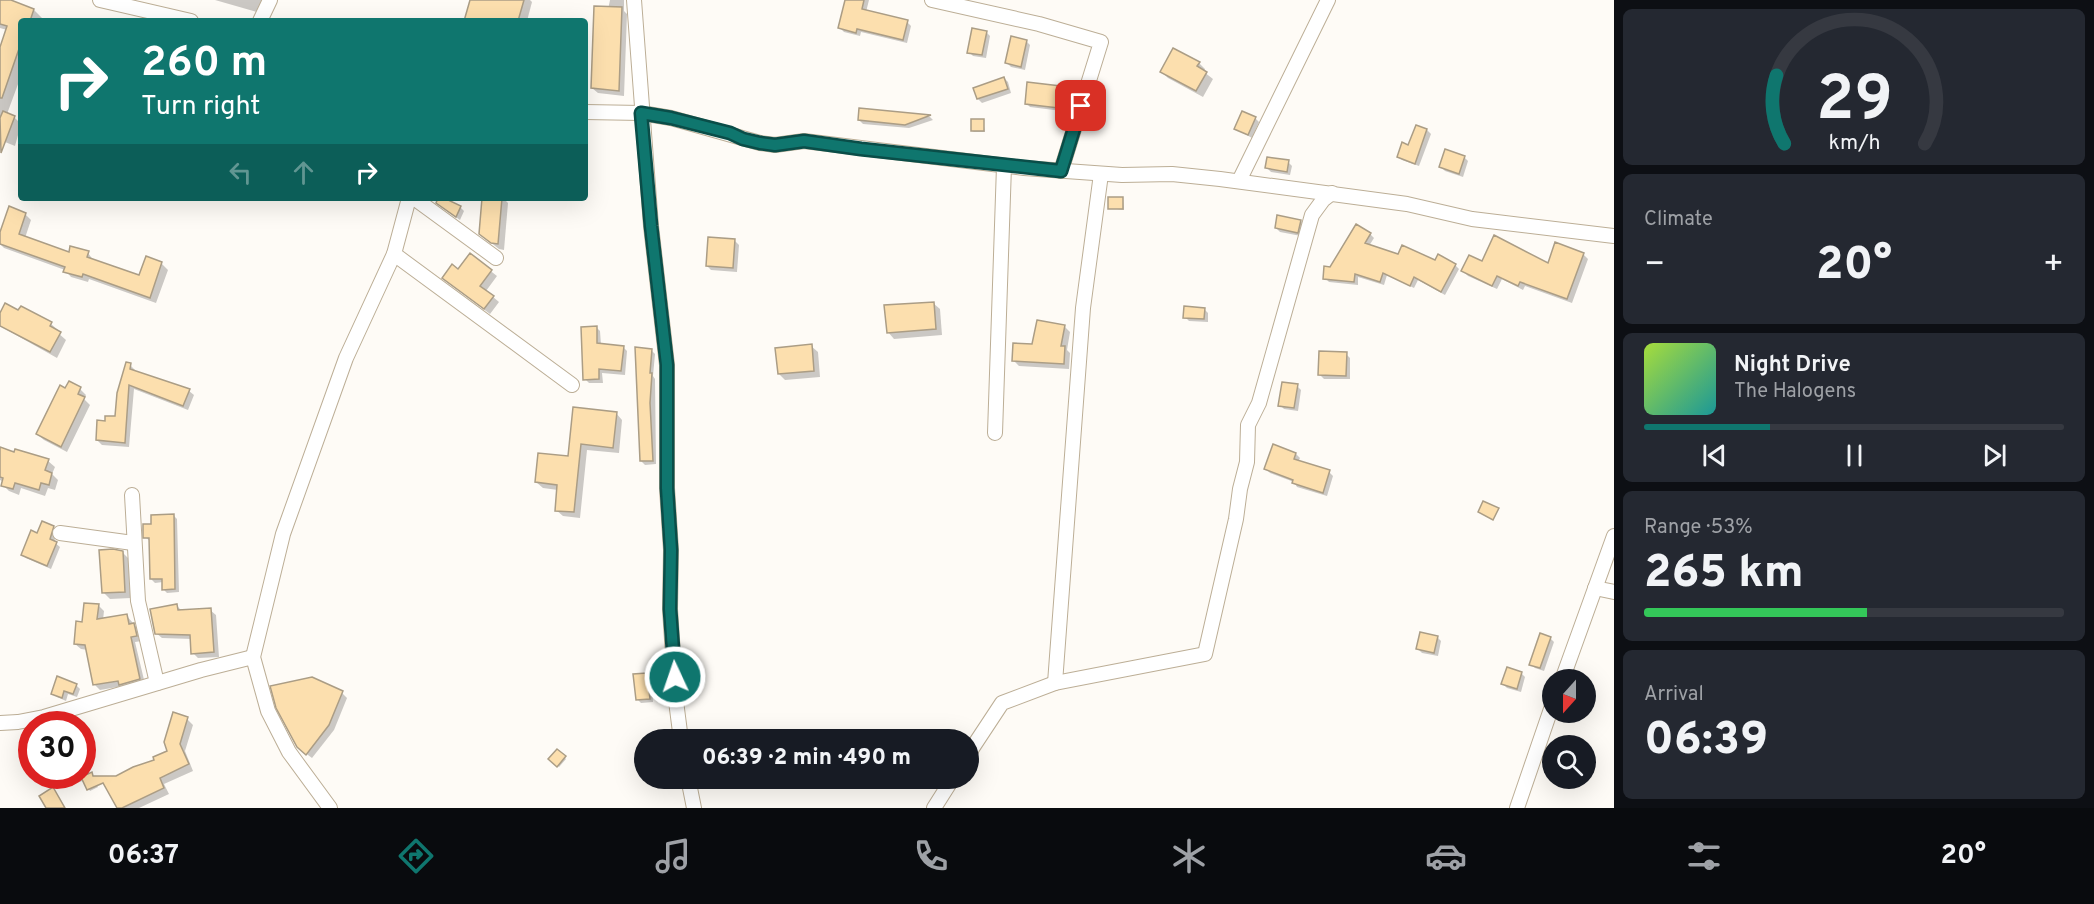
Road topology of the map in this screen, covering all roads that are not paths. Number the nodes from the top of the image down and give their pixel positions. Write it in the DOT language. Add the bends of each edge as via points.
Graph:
graph roads {
  1 [pos="100,0"];
  2 [pos="270,0"];
  3 [pos="634,0"];
  4 [pos="932,0"];
  5 [pos="1328,0"];
  6 [pos="178,18"];
  7 [pos="261,18"];
  8 [pos="588,112"];
  9 [pos="641,113"];
  10 [pos="1004,166"];
  11 [pos="1061,171"];
  12 [pos="1101,174"];
  13 [pos="1239,181"];
  14 [pos="1332,194"];
  15 [pos="408,201"];
  16 [pos="418,201"];
  17 [pos="1614,236"];
  18 [pos="394,254"];
  19 [pos="496,258"];
  20 [pos="572,385"];
  21 [pos="995,433"];
  22 [pos="132,495"];
  23 [pos="60,533"];
  24 [pos="1614,536"];
  25 [pos="133,543"];
  26 [pos="1594,588"];
  27 [pos="1614,592"];
  28 [pos="253,657"];
  29 [pos="1566,669"];
  30 [pos="158,683"];
  31 [pos="1055,683"];
  32 [pos="0,723"];
  33 [pos="1546,723"];
  34 [pos="680,729"];
  35 [pos="979,738"];
  36 [pos="690,789"];
  37 [pos="946,789"];
  38 [pos="330,808"];
  39 [pos="694,808"];
  40 [pos="934,808"];
  41 [pos="1517,808"];
  1 -- 6 [label="street"];
  2 -- 7 [label="street"];
  3 -- 9 [label="street"];
  4 -- 11 [label="street" via="1101,42"];
  5 -- 13 [label="street"];
  8 -- 9 [label="street"];
  9 -- 10 [label="street" via="760,143 804,141"];
  9 -- 34 [label="street" via="667,365 670,609"];
  10 -- 11 [label="street"];
  10 -- 21 [label="street"];
  11 -- 12 [label="street"];
  12 -- 13 [label="street" via="1172,174"];
  12 -- 31 [label="street" via="1083,308"];
  13 -- 14 [label="street"];
  14 -- 17 [label="street" via="1407,204 1472,219"];
  14 -- 31 [label="street" via="1312,215 1259,403 1248,425 1247,462 1205,654"];
  15 -- 18 [label="street"];
  16 -- 19 [label="street"];
  18 -- 20 [label="street"];
  18 -- 28 [label="street" via="346,358 283,534"];
  22 -- 25 [label="street"];
  23 -- 25 [label="street"];
  24 -- 26 [label="street"];
  25 -- 30 [label="street" via="138,602"];
  26 -- 27 [label="street"];
  26 -- 29 [label="street"];
  28 -- 30 [label="street"];
  28 -- 38 [label="street" via="268,711 289,752"];
  30 -- 32 [label="street" via="44,717"];
  31 -- 35 [label="street" via="1002,703"];
  33 -- 41 [label="street"];
  36 -- 39 [label="street"];
  37 -- 40 [label="street"];
}
